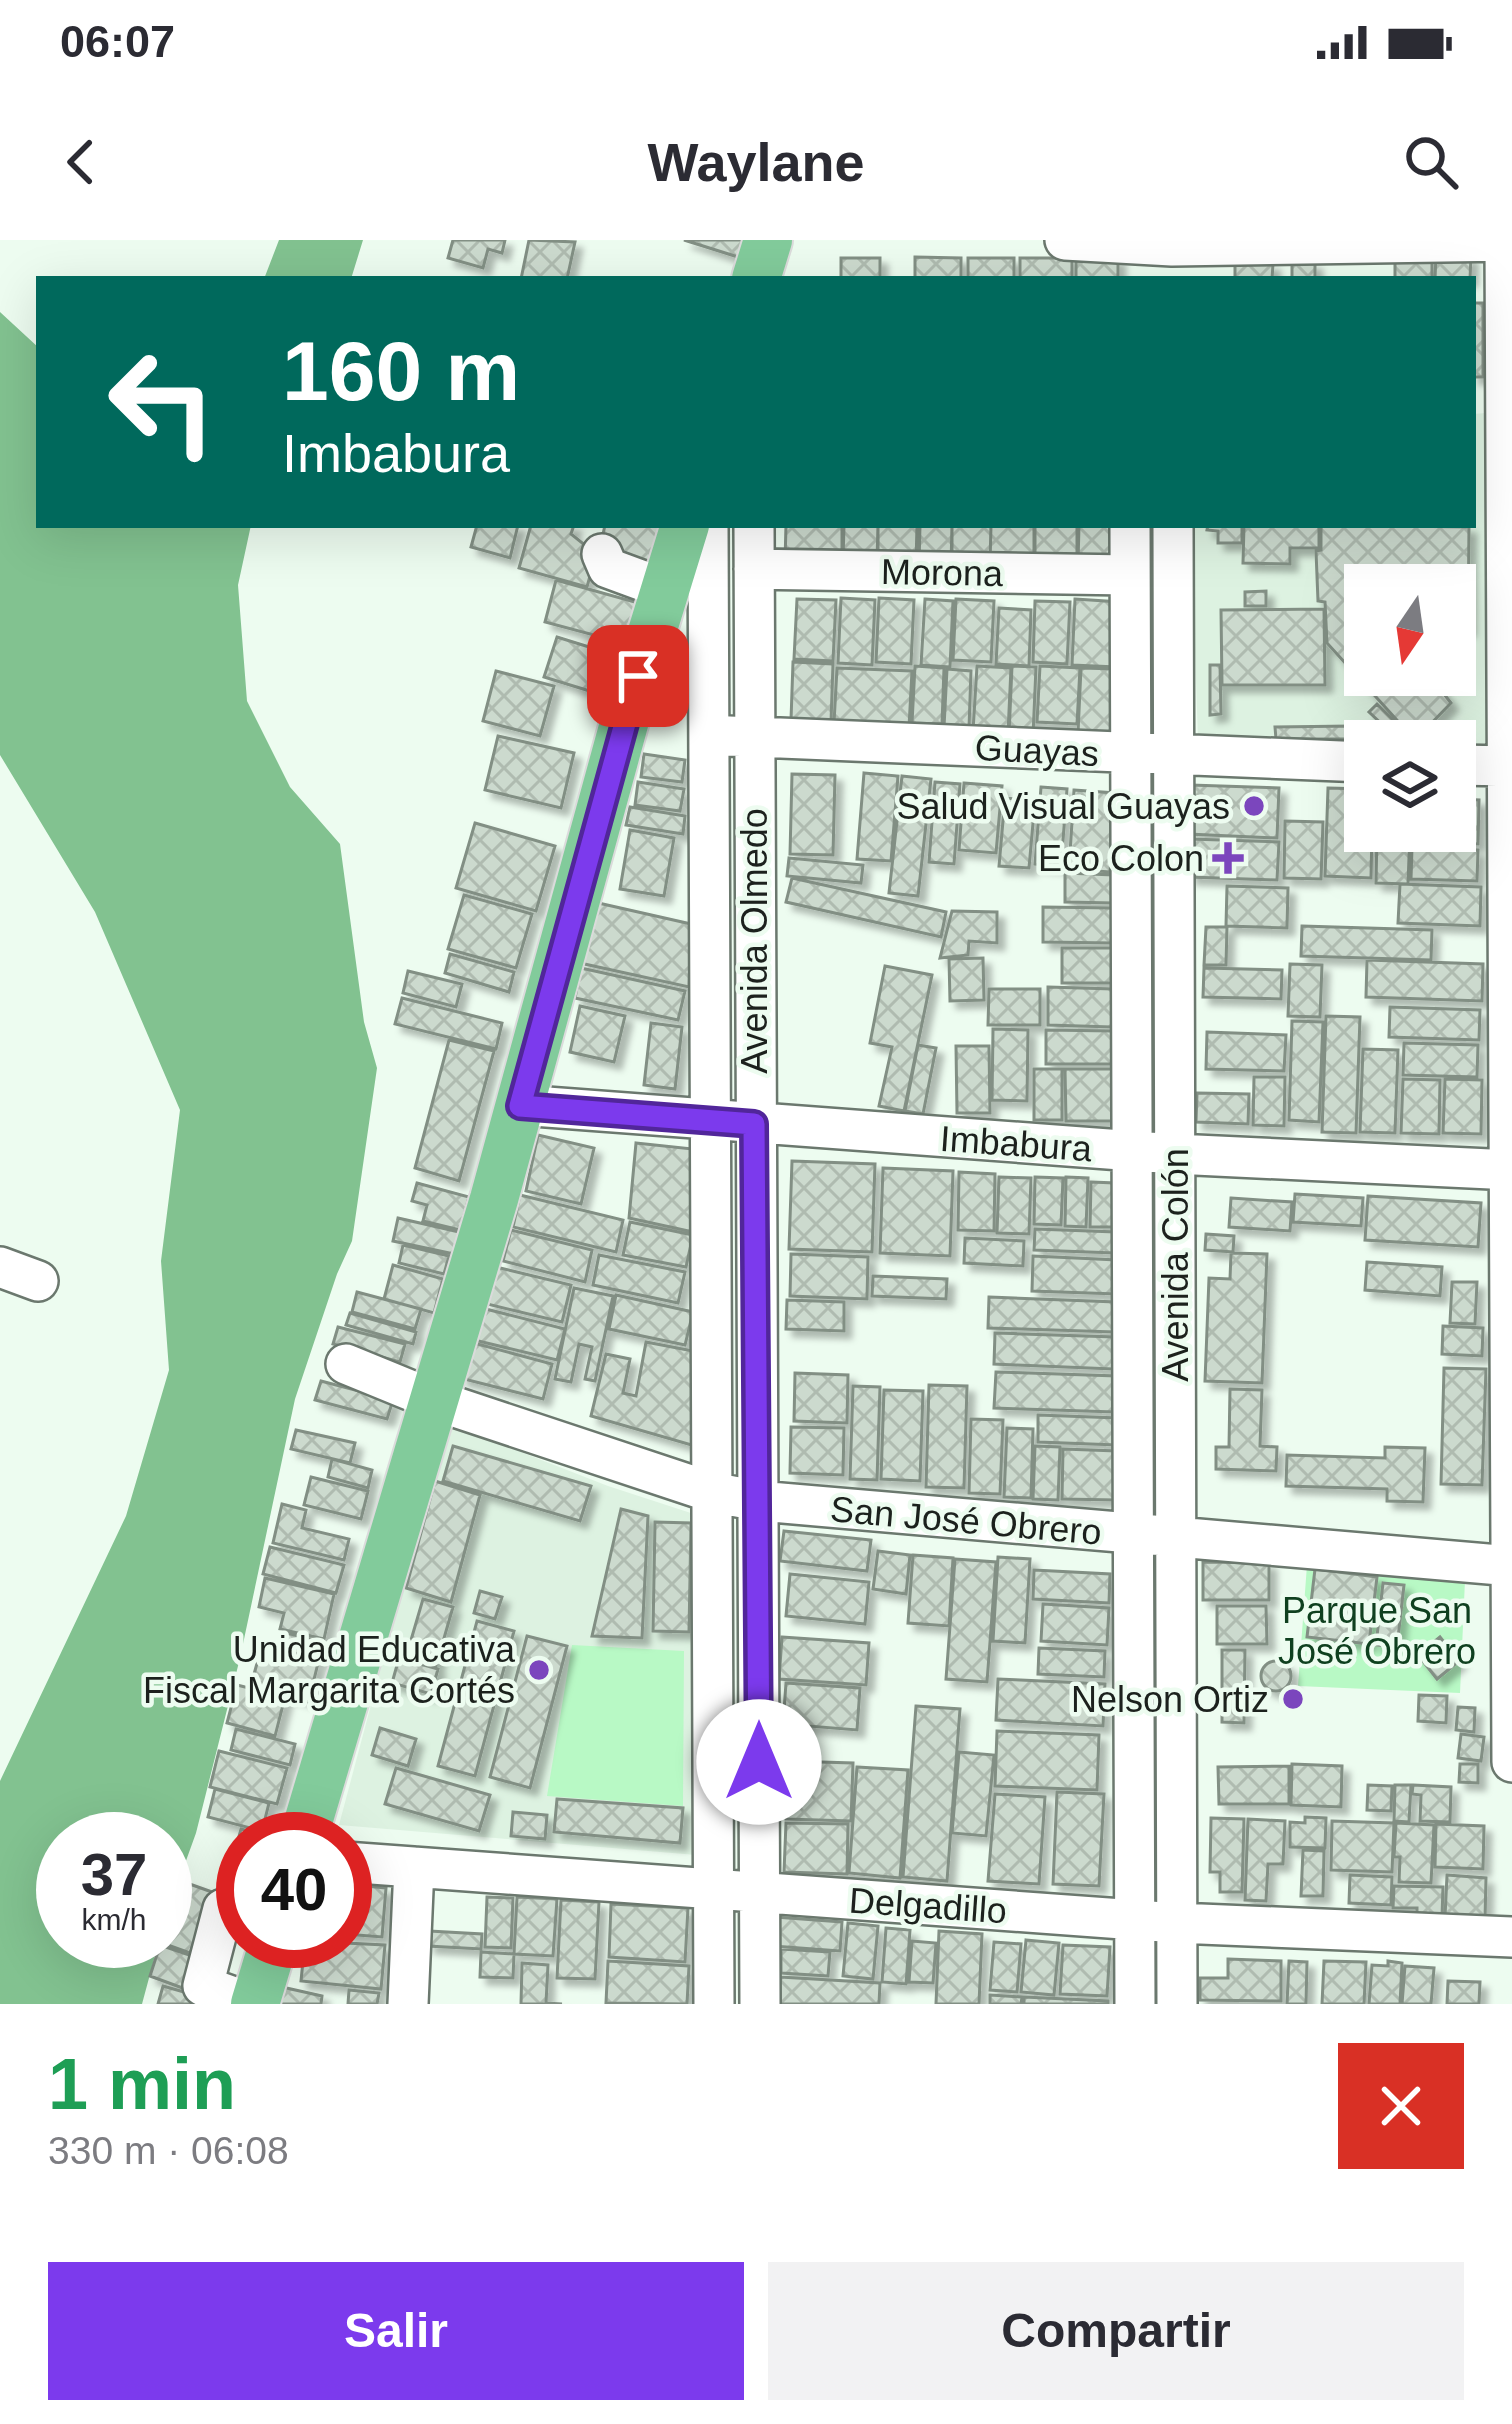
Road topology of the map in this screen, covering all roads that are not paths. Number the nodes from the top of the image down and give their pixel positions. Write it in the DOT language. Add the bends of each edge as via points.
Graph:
graph roads {
  1 [pos="770,240"];
  2 [pos="1065,240"];
  3 [pos="1508,241"];
  4 [pos="1129,255"];
  5 [pos="1172,255"];
  6 [pos="757,276"];
  7 [pos="768,276"];
  8 [pos="1489,393"];
  9 [pos="684,528"];
  10 [pos="708,528"];
  11 [pos="754,528"];
  12 [pos="1130,528"];
  13 [pos="1173,528"];
  14 [pos="602,554"];
  15 [pos="754,569"];
  16 [pos="1130,575"];
  17 [pos="665,590"];
  18 [pos="755,735"];
  19 [pos="709,736"];
  20 [pos="1131,755"];
  21 [pos="1173,756"];
  22 [pos="1344,761"];
  23 [pos="1476,765"];
  24 [pos="1511,766"];
  25 [pos="520,1106"];
  26 [pos="710,1123"];
  27 [pos="754,1124"];
  28 [pos="1132,1151"];
  29 [pos="1174,1154"];
  30 [pos="1510,1170"];
  31 [pos="0,1267"];
  32 [pos="38,1281"];
  33 [pos="346,1364"];
  34 [pos="434,1400"];
  35 [pos="711,1492"];
  36 [pos="759,1501"];
  37 [pos="1133,1535"];
  38 [pos="1176,1538"];
  39 [pos="1510,1566"];
  40 [pos="1512,1762"];
  41 [pos="311,1812"];
  42 [pos="372,1864"];
  43 [pos="414,1867"];
  44 [pos="713,1889"];
  45 [pos="760,1893"];
  46 [pos="1135,1920"];
  47 [pos="1177,1923"];
  48 [pos="216,1936"];
  49 [pos="1512,1936"];
  50 [pos="265,1968"];
  51 [pos="254,2004"];
  52 [pos="408,2004"];
  53 [pos="713,2004"];
  54 [pos="760,2004"];
  55 [pos="1135,2004"];
  56 [pos="1178,2004"];
  1 -- 6 [label="main road"];
  1 -- 7 [label="street"];
  2 -- 4 [label="street"];
  3 -- 5 [label="street"];
  3 -- 8 [label="street"];
  4 -- 5 [label="street"];
  8 -- 24 [label="street"];
  9 -- 17 [label="main road"];
  10 -- 19 [label="street, Avenida Olmedo"];
  11 -- 15 [label="street, Avenida Olmedo"];
  12 -- 16 [label="street, Avenida Colón"];
  13 -- 21 [label="street, Avenida Colón"];
  14 -- 17 [label="street" via="608,568"];
  15 -- 16 [label="street, Morona"];
  15 -- 18 [label="street, Avenida Olmedo"];
  16 -- 20 [label="street, Avenida Colón"];
  17 -- 25 [label="main road"];
  18 -- 19 [label="street, Guayas"];
  18 -- 20 [label="street, Guayas"];
  18 -- 27 [label="street, Avenida Olmedo"];
  19 -- 26 [label="street, Avenida Olmedo"];
  20 -- 21 [label="street, Guayas"];
  20 -- 28 [label="street, Avenida Colón"];
  21 -- 22 [label="street, Guayas"];
  21 -- 29 [label="street, Avenida Colón"];
  23 -- 24 [label="street"];
  24 -- 30 [label="street"];
  25 -- 26 [label="street, Imbabura"];
  25 -- 34 [label="main road"];
  26 -- 27 [label="street, Imbabura"];
  26 -- 35 [label="street, Avenida Olmedo"];
  27 -- 28 [label="street, Imbabura"];
  27 -- 36 [label="street, Avenida Olmedo"];
  28 -- 29 [label="street, Imbabura"];
  28 -- 37 [label="street, Avenida Colón"];
  29 -- 30 [label="street, Imbabura"];
  29 -- 38 [label="street, Avenida Colón"];
  30 -- 39 [label="street"];
  31 -- 32 [label="street"];
  33 -- 34 [label="street, San José Obrero"];
  34 -- 35 [label="street, San José Obrero"];
  34 -- 41 [label="main road"];
  35 -- 36 [label="street, San José Obrero"];
  35 -- 44 [label="street, Avenida Olmedo"];
  36 -- 37 [label="street, San José Obrero"];
  36 -- 45 [label="street, Avenida Olmedo"];
  37 -- 38 [label="street, San José Obrero"];
  37 -- 46 [label="street, Avenida Colón"];
  38 -- 39 [label="street, San José Obrero"];
  38 -- 47 [label="street, Avenida Colón"];
  39 -- 40 [label="street"];
  42 -- 43 [label="street, Delgadillo"];
  43 -- 44 [label="street, Delgadillo"];
  43 -- 52 [label="street"];
  44 -- 45 [label="street, Delgadillo"];
  44 -- 53 [label="street, Avenida Olmedo"];
  45 -- 46 [label="street, Delgadillo"];
  45 -- 54 [label="street, Avenida Olmedo"];
  46 -- 47 [label="street, Delgadillo"];
  46 -- 55 [label="street, Avenida Colón"];
  47 -- 49 [label="street, Delgadillo"];
  47 -- 56 [label="street, Avenida Colón"];
  48 -- 51 [label="street" via="203,1985"];
  50 -- 51 [label="main road"];
}
